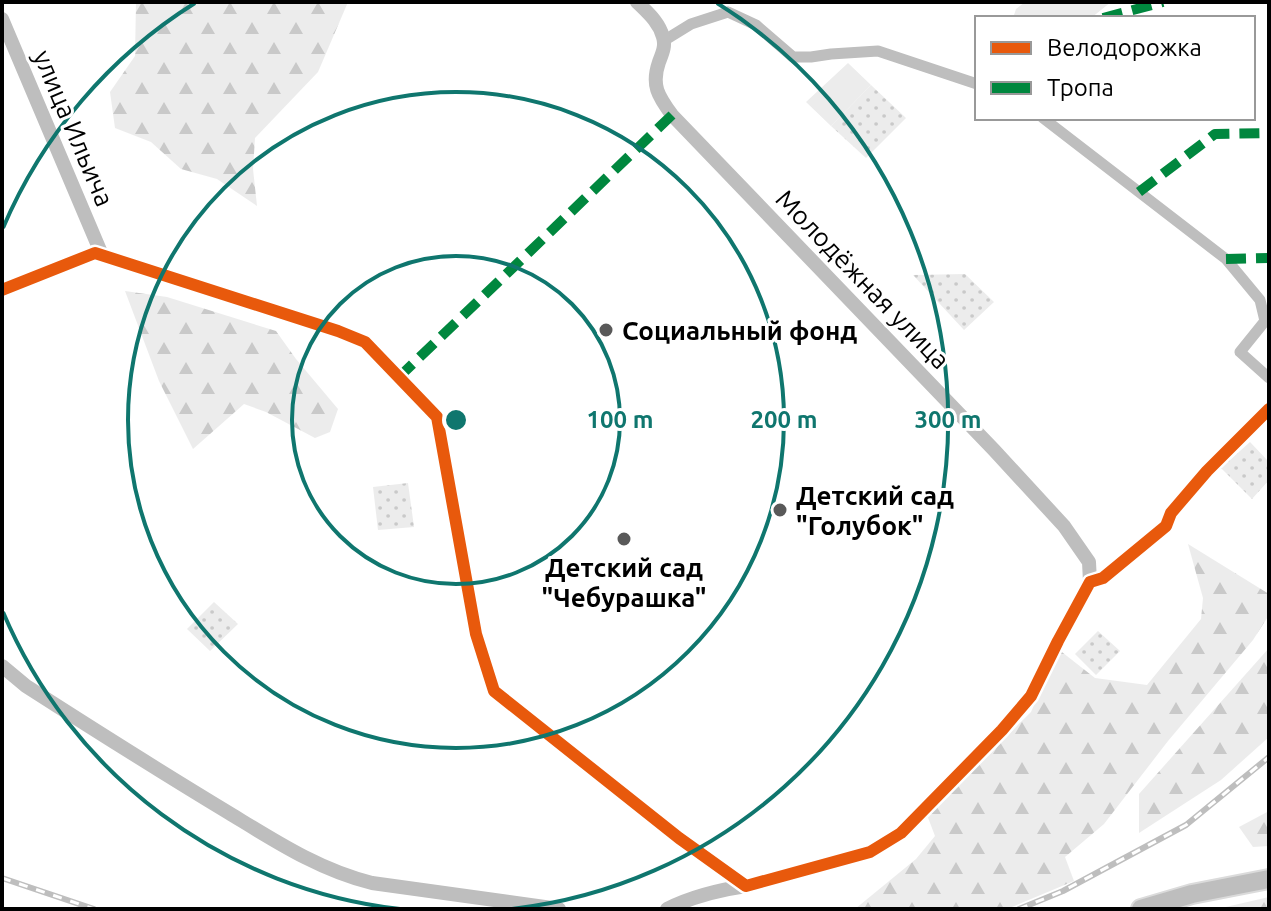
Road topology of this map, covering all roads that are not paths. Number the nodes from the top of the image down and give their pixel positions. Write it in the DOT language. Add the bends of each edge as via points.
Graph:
graph roads {
  1 [pos="637,2"];
  2 [pos="730,7"];
  3 [pos="2,19"];
  4 [pos="665,40"];
  5 [pos="975,83"];
  6 [pos="1046,120"];
  7 [pos="102,255"];
  8 [pos="2,290"];
  9 [pos="1267,371"];
  10 [pos="1269,409"];
  11 [pos="1090,582"];
  12 [pos="2,666"];
  13 [pos="1269,879"];
  14 [pos="746,886"];
  15 [pos="559,909"];
  16 [pos="667,909"];
  17 [pos="1141,909"];
  1 -- 4 [label="street" via="656,21"];
  2 -- 4 [label="street"];
  2 -- 5 [label="street" via="793,57 878,51"];
  3 -- 7 [label="street, улица Ильича"];
  4 -- 11 [label="street, Молодёжная улица" via="655,78 658,96 672,115 1064,526 1089,562"];
  6 -- 9 [label="street" via="1226,259 1260,300 1265,321 1240,352"];
  7 -- 8 [label="street" via="95,253"];
  7 -- 14 [label="street" via="365,342 437,417 476,634 494,691"];
  10 -- 11 [label="street" via="1207,471 1166,526 1103,578"];
  11 -- 14 [label="street" via="1031,696 901,833 870,852"];
  12 -- 15 [label="street" via="203,797 323,867 372,883"];
  13 -- 17 [label="main road"];
  14 -- 16 [label="street" via="699,895"];
}
